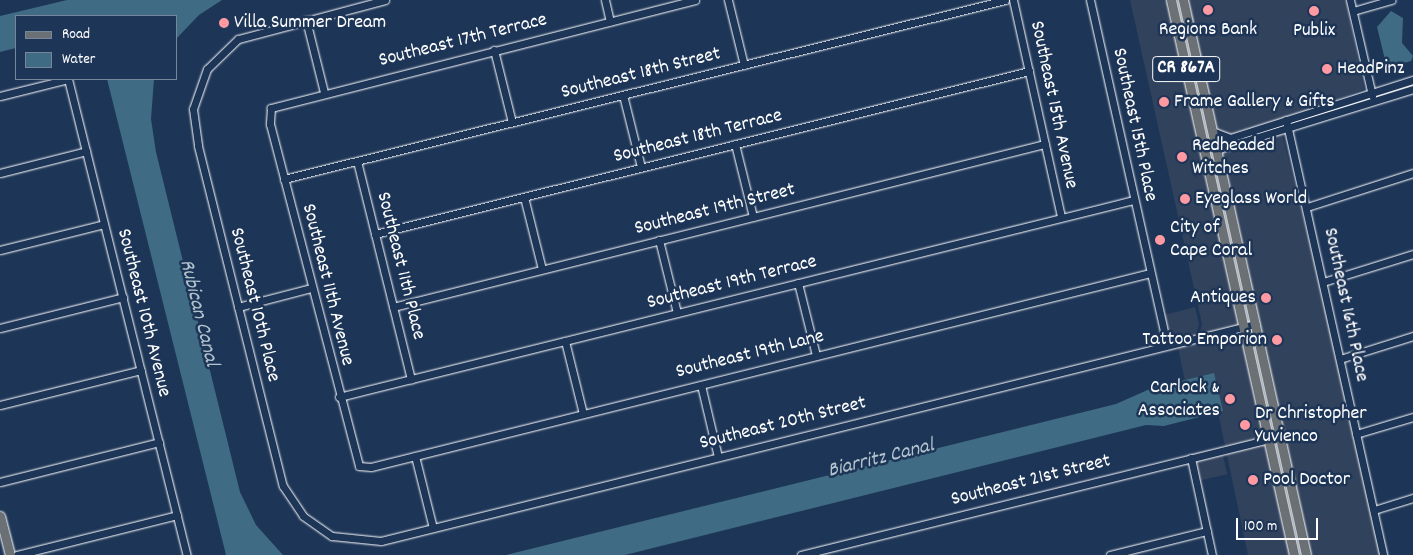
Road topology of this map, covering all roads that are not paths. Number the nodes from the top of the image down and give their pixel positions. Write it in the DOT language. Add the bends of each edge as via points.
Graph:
graph roads {
  1 [pos="384,0"];
  2 [pos="605,0"];
  3 [pos="695,0"];
  4 [pos="728,0"];
  5 [pos="1005,0"];
  6 [pos="1013,0"];
  7 [pos="1090,0"];
  8 [pos="1170,0"];
  9 [pos="1183,0"];
  10 [pos="1350,0"];
  11 [pos="1391,0"];
  12 [pos="1353,11"];
  13 [pos="306,20"];
  14 [pos="610,21"];
  15 [pos="494,50"];
  16 [pos="744,65"];
  17 [pos="1028,71"];
  18 [pos="1187,74"];
  19 [pos="64,80"];
  20 [pos="68,80"];
  21 [pos="1413,80"];
  22 [pos="1413,89"];
  23 [pos="324,92"];
  24 [pos="1371,92"];
  25 [pos="623,95"];
  26 [pos="0,96"];
  27 [pos="1373,101"];
  28 [pos="270,111"];
  29 [pos="1286,120"];
  30 [pos="512,122"];
  31 [pos="1289,128"];
  32 [pos="1212,131"];
  33 [pos="735,144"];
  34 [pos="1045,144"];
  35 [pos="1216,150"];
  36 [pos="86,151"];
  37 [pos="357,162"];
  38 [pos="641,167"];
  39 [pos="0,173"];
  40 [pos="1413,173"];
  41 [pos="284,180"];
  42 [pos="524,197"];
  43 [pos="1134,200"];
  44 [pos="1307,207"];
  45 [pos="753,217"];
  46 [pos="1061,217"];
  47 [pos="104,224"];
  48 [pos="375,234"];
  49 [pos="659,240"];
  50 [pos="0,250"];
  51 [pos="1413,254"];
  52 [pos="542,269"];
  53 [pos="1150,273"];
  54 [pos="1324,282"];
  55 [pos="798,283"];
  56 [pos="311,288"];
  57 [pos="122,297"];
  58 [pos="238,307"];
  59 [pos="393,307"];
  60 [pos="677,313"];
  61 [pos="1255,324"];
  62 [pos="1243,326"];
  63 [pos="0,328"];
  64 [pos="1413,336"];
  65 [pos="565,341"];
  66 [pos="1167,345"];
  67 [pos="816,355"];
  68 [pos="1340,359"];
  69 [pos="141,370"];
  70 [pos="411,379"];
  71 [pos="701,385"];
  72 [pos="338,397"];
  73 [pos="0,405"];
  74 [pos="583,414"];
  75 [pos="1413,417"];
  76 [pos="1356,434"];
  77 [pos="1268,439"];
  78 [pos="159,442"];
  79 [pos="415,456"];
  80 [pos="718,457"];
  81 [pos="1192,458"];
  82 [pos="359,466"];
  83 [pos="0,482"];
  84 [pos="1293,495"];
  85 [pos="1413,498"];
  86 [pos="1374,510"];
  87 [pos="177,515"];
  88 [pos="0,516"];
  89 [pos="433,528"];
  90 [pos="320,530"];
  91 [pos="1207,531"];
  92 [pos="1294,553"];
  93 [pos="10,555"];
  94 [pos="17,555"];
  95 [pos="187,555"];
  96 [pos="801,555"];
  97 [pos="1110,555"];
  98 [pos="1212,555"];
  99 [pos="1306,555"];
  100 [pos="1383,555"];
  1 -- 13 [label="street"];
  2 -- 14 [label="street"];
  3 -- 14 [label="street, Southeast 17th Terrace"];
  4 -- 16 [label="street"];
  5 -- 16 [label="street, Southeast 18th Street"];
  6 -- 17 [label="street, Southeast 15th Avenue"];
  7 -- 43 [label="street, Southeast 15th Place"];
  8 -- 18 [label="main road, CR 867A"];
  9 -- 32 [label="main road, CR 867A"];
  10 -- 12 [label="street"];
  11 -- 12 [label="street"];
  12 -- 24 [label="street"];
  13 -- 23 [label="street"];
  13 -- 58 [label="street, Southeast 10th Place" via="238,39 204,75 194,104 195,131"];
  14 -- 15 [label="street, Southeast 17th Terrace"];
  15 -- 23 [label="street, Southeast 17th Terrace"];
  15 -- 30 [label="street"];
  16 -- 25 [label="street, Southeast 18th Street"];
  17 -- 33 [label="street, Southeast 18th Terrace"];
  17 -- 34 [label="street, Southeast 15th Avenue"];
  18 -- 35 [label="main road" via="1197,93 1208,142"];
  18 -- 62 [label="main road, CR 867A"];
  19 -- 26 [label="street"];
  20 -- 36 [label="street, Southeast 10th Avenue"];
  21 -- 24 [label="street"];
  22 -- 27 [label="street"];
  23 -- 28 [label="street, Southeast 17th Terrace" via="278,104"];
  24 -- 27 [label="street"];
  24 -- 29 [label="street"];
  25 -- 30 [label="street, Southeast 18th Street"];
  25 -- 38 [label="street"];
  27 -- 31 [label="street"];
  28 -- 41 [label="street, Southeast 11th Avenue"];
  29 -- 31 [label="street, Southeast 16th Place"];
  29 -- 32 [label="street" via="1226,138"];
  30 -- 37 [label="street, Southeast 18th Street"];
  31 -- 35 [label="street"];
  31 -- 44 [label="street, Southeast 16th Place"];
  32 -- 35 [label="main road, CR 867A"];
  33 -- 38 [label="street, Southeast 18th Terrace"];
  33 -- 45 [label="street"];
  34 -- 45 [label="street, Southeast 19th Street"];
  34 -- 46 [label="street, Southeast 15th Avenue"];
  35 -- 61 [label="main road, CR 867A"];
  36 -- 39 [label="street"];
  36 -- 47 [label="street, Southeast 10th Avenue"];
  37 -- 41 [label="street, Southeast 18th Street"];
  37 -- 48 [label="street, Southeast 11th Place"];
  38 -- 42 [label="street, Southeast 18th Terrace"];
  40 -- 44 [label="street"];
  41 -- 56 [label="street, Southeast 11th Avenue"];
  42 -- 48 [label="street, Southeast 18th Terrace"];
  42 -- 52 [label="street"];
  43 -- 46 [label="street, Southeast 19th Terrace"];
  43 -- 53 [label="street, Southeast 15th Place"];
  44 -- 54 [label="street, Southeast 16th Place"];
  45 -- 49 [label="street, Southeast 19th Street"];
  46 -- 55 [label="street, Southeast 19th Terrace"];
  47 -- 50 [label="street"];
  47 -- 57 [label="street, Southeast 10th Avenue"];
  48 -- 59 [label="street, Southeast 11th Place"];
  49 -- 52 [label="street, Southeast 19th Street"];
  49 -- 60 [label="street"];
  51 -- 54 [label="street"];
  52 -- 59 [label="street, Southeast 19th Street"];
  53 -- 66 [label="street, Southeast 15th Place"];
  53 -- 67 [label="street, Southeast 19th Lane"];
  54 -- 68 [label="street, Southeast 16th Place"];
  55 -- 60 [label="street, Southeast 19th Terrace"];
  55 -- 67 [label="street"];
  56 -- 58 [label="street"];
  56 -- 72 [label="street, Southeast 11th Avenue"];
  57 -- 63 [label="street"];
  57 -- 69 [label="street, Southeast 10th Avenue"];
  58 -- 90 [label="street, Southeast 10th Place" via="285,490 300,512"];
  59 -- 70 [label="street, Southeast 11th Place"];
  60 -- 65 [label="street, Southeast 19th Terrace"];
  61 -- 62 [label="street, Southeast 20th Street"];
  61 -- 84 [label="main road, CR 867A"];
  62 -- 66 [label="street, Southeast 20th Street"];
  62 -- 77 [label="main road, CR 867A"];
  64 -- 68 [label="street"];
  65 -- 70 [label="street, Southeast 19th Terrace"];
  65 -- 74 [label="street"];
  66 -- 80 [label="street, Southeast 20th Street"];
  67 -- 71 [label="street, Southeast 19th Lane"];
  68 -- 76 [label="street, Southeast 16th Place"];
  69 -- 73 [label="street"];
  69 -- 78 [label="street, Southeast 10th Avenue"];
  70 -- 72 [label="street, Southeast 19th Terrace"];
  71 -- 74 [label="street, Southeast 19th Lane"];
  71 -- 80 [label="street"];
  72 -- 82 [label="street, Southeast 11th Avenue"];
  74 -- 79 [label="street, Southeast 19th Lane"];
  75 -- 76 [label="street"];
  76 -- 86 [label="street, Southeast 16th Place"];
  77 -- 81 [label="street, Southeast 21st Street"];
  77 -- 84 [label="main road" via="1276,448"];
  77 -- 92 [label="main road, CR 867A"];
  78 -- 83 [label="street"];
  78 -- 87 [label="street, Southeast 10th Avenue"];
  79 -- 82 [label="street, Southeast 19th Lane"];
  79 -- 89 [label="street"];
  80 -- 89 [label="street, Southeast 20th Street"];
  81 -- 91 [label="street"];
  81 -- 96 [label="street, Southeast 21st Street"];
  84 -- 99 [label="main road, CR 867A"];
  85 -- 86 [label="street"];
  86 -- 100 [label="street, Southeast 16th Place"];
  87 -- 94 [label="street"];
  87 -- 95 [label="street, Southeast 10th Avenue"];
  88 -- 93 [label="main road"];
  89 -- 90 [label="street, Southeast 20th Street" via="370,543 342,539"];
  91 -- 97 [label="street"];
  91 -- 98 [label="street"];
}
